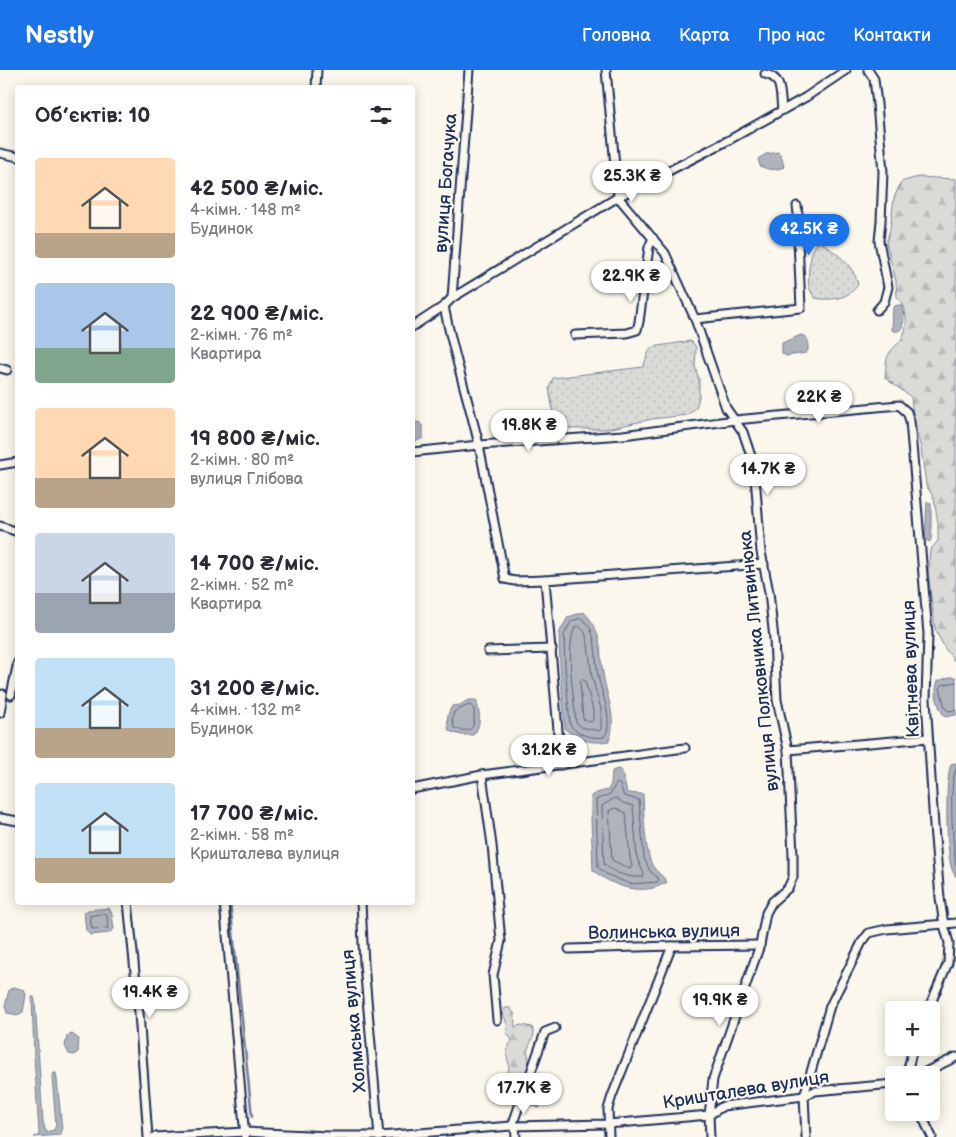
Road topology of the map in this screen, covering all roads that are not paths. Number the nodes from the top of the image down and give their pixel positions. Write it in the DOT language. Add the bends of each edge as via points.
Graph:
graph roads {
  1 [pos="317,70"];
  2 [pos="469,70"];
  3 [pos="606,70"];
  4 [pos="846,70"];
  5 [pos="868,70"];
  6 [pos="765,74"];
  7 [pos="316,85"];
  8 [pos="782,110"];
  9 [pos="0,153"];
  10 [pos="15,156"];
  11 [pos="618,197"];
  12 [pos="797,206"];
  13 [pos="653,238"];
  14 [pos="452,298"];
  15 [pos="444,306"];
  16 [pos="877,310"];
  17 [pos="695,319"];
  18 [pos="415,325"];
  19 [pos="575,335"];
  20 [pos="735,420"];
  21 [pos="479,445"];
  22 [pos="415,452"];
  23 [pos="15,462"];
  24 [pos="0,465"];
  25 [pos="0,526"];
  26 [pos="15,531"];
  27 [pos="764,564"];
  28 [pos="545,580"];
  29 [pos="552,649"];
  30 [pos="488,651"];
  31 [pos="15,672"];
  32 [pos="8,695"];
  33 [pos="0,713"];
  34 [pos="928,738"];
  35 [pos="684,748"];
  36 [pos="788,750"];
  37 [pos="560,765"];
  38 [pos="482,775"];
  39 [pos="415,788"];
  40 [pos="0,818"];
  41 [pos="15,820"];
  42 [pos="128,905"];
  43 [pos="224,905"];
  44 [pos="361,905"];
  45 [pos="956,923"];
  46 [pos="944,925"];
  47 [pos="760,945"];
  48 [pos="672,946"];
  49 [pos="570,949"];
  50 [pos="932,1001"];
  51 [pos="497,1020"];
  52 [pos="555,1028"];
  53 [pos="956,1058"];
  54 [pos="939,1066"];
  55 [pos="885,1085"];
  56 [pos="804,1096"];
  57 [pos="709,1115"];
  58 [pos="924,1121"];
  59 [pos="608,1124"];
  60 [pos="514,1126"];
  61 [pos="245,1134"];
  62 [pos="379,1136"];
  63 [pos="148,1137"];
  64 [pos="154,1137"];
  65 [pos="516,1137"];
  66 [pos="609,1137"];
  67 [pos="710,1137"];
  68 [pos="806,1137"];
  69 [pos="932,1137"];
  1 -- 7 [label="street"];
  2 -- 14 [label="street, вулиця Богачука"];
  3 -- 11 [label="street"];
  4 -- 8 [label="street"];
  5 -- 16 [label="street" via="874,79 877,104 883,172 882,221 878,241 888,287 884,302"];
  6 -- 8 [label="street" via="778,80"];
  8 -- 11 [label="street"];
  9 -- 10 [label="street"];
  11 -- 13 [label="street, вулиця Полковника Литвинюка"];
  11 -- 14 [label="street"];
  12 -- 17 [label="street" via="801,308"];
  13 -- 17 [label="street, вулиця Полковника Литвинюка" via="665,253"];
  13 -- 19 [label="street" via="637,330"];
  14 -- 15 [label="street"];
  15 -- 18 [label="street"];
  15 -- 21 [label="street"];
  17 -- 20 [label="street, вулиця Полковника Литвинюка" via="726,408"];
  20 -- 21 [label="street" via="623,434"];
  20 -- 27 [label="street, вулиця Полковника Литвинюка" via="743,432 752,459"];
  20 -- 34 [label="street, Квітнева вулиця" via="899,406 908,412 928,634"];
  21 -- 22 [label="street"];
  21 -- 28 [label="street" via="505,579"];
  23 -- 24 [label="street"];
  25 -- 26 [label="street"];
  27 -- 28 [label="street"];
  27 -- 36 [label="street, вулиця Полковника Литвинюка" via="778,700"];
  28 -- 29 [label="street"];
  29 -- 30 [label="street"];
  29 -- 37 [label="street"];
  31 -- 32 [label="street"];
  32 -- 33 [label="street"];
  34 -- 36 [label="street"];
  34 -- 46 [label="street, Квітнева вулиця"];
  35 -- 37 [label="street"];
  36 -- 47 [label="street, вулиця Полковника Литвинюка" via="793,877 788,888 772,902 766,913"];
  37 -- 38 [label="street"];
  38 -- 39 [label="street"];
  38 -- 51 [label="street" via="501,940 493,976"];
  40 -- 41 [label="street"];
  42 -- 63 [label="street"];
  43 -- 61 [label="street"];
  44 -- 62 [label="street, Холмська вулиця"];
  45 -- 46 [label="street"];
  46 -- 50 [label="street, Квітнева вулиця" via="949,943 948,963"];
  46 -- 56 [label="street" via="869,933 856,952 830,1006"];
  47 -- 48 [label="street, Волинська вулиця"];
  47 -- 57 [label="street, вулиця Полковника Литвинюка" via="713,1079"];
  48 -- 49 [label="street, Волинська вулиця"];
  48 -- 59 [label="street" via="612,1096"];
  52 -- 60 [label="street" via="544,1032"];
  53 -- 54 [label="street"];
  55 -- 56 [label="street, Кришталева вулиця" via="815,1091"];
  56 -- 57 [label="street, Кришталева вулиця" via="723,1106"];
  56 -- 68 [label="street"];
  57 -- 59 [label="street, Кришталева вулиця"];
  57 -- 67 [label="street, вулиця Полковника Литвинюка"];
  58 -- 69 [label="street"];
  59 -- 60 [label="street, Кришталева вулиця"];
  59 -- 66 [label="street"];
  60 -- 62 [label="street, Кришталева вулиця"];
  60 -- 65 [label="street"];
  61 -- 62 [label="street, Кришталева вулиця"];
  61 -- 64 [label="street, Кришталева вулиця"];
}
